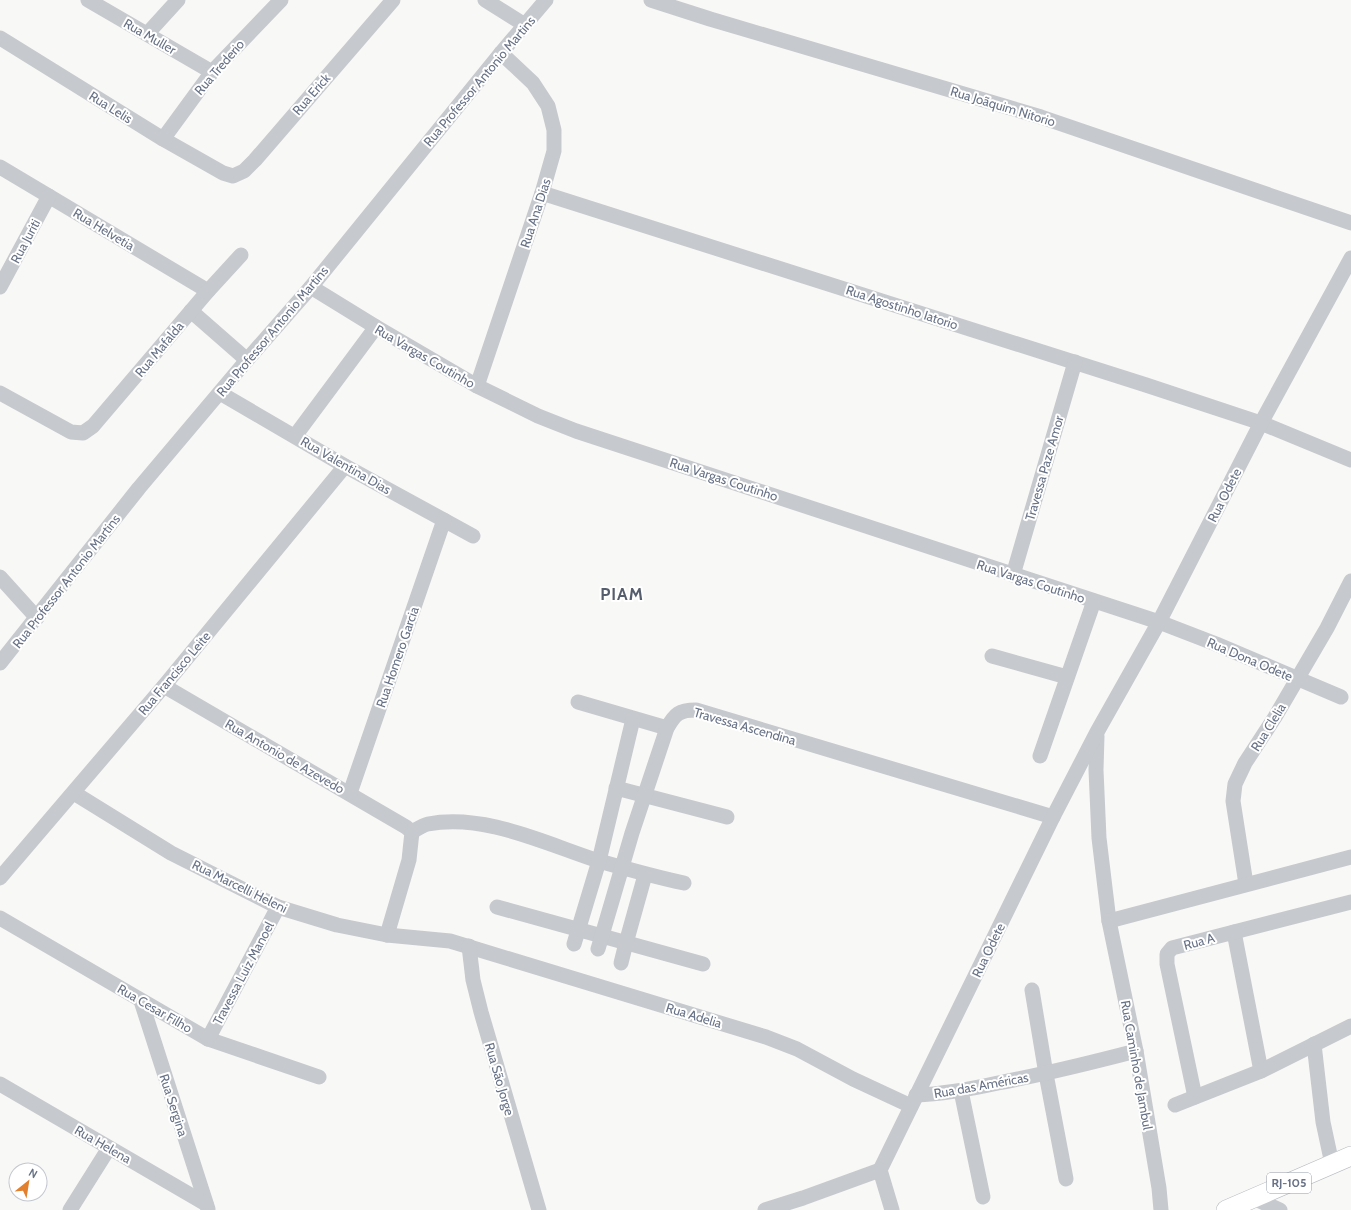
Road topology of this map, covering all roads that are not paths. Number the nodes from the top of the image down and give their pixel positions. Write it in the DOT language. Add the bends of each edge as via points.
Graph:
graph roads {
  1 [pos="88,0"];
  2 [pos="178,0"];
  3 [pos="281,0"];
  4 [pos="393,0"];
  5 [pos="485,0"];
  6 [pos="546,0"];
  7 [pos="651,0"];
  8 [pos="525,25"];
  9 [pos="147,34"];
  10 [pos="0,38"];
  11 [pos="501,54"];
  12 [pos="212,72"];
  13 [pos="163,139"];
  14 [pos="0,167"];
  15 [pos="223,173"];
  16 [pos="542,193"];
  17 [pos="49,196"];
  18 [pos="1351,223"];
  19 [pos="242,255"];
  20 [pos="1351,258"];
  21 [pos="311,286"];
  22 [pos="0,287"];
  23 [pos="208,291"];
  24 [pos="191,311"];
  25 [pos="376,327"];
  26 [pos="247,360"];
  27 [pos="1075,362"];
  28 [pos="477,386"];
  29 [pos="0,393"];
  30 [pos="220,393"];
  31 [pos="1261,423"];
  32 [pos="295,436"];
  33 [pos="1351,460"];
  34 [pos="345,466"];
  35 [pos="444,520"];
  36 [pos="473,536"];
  37 [pos="1013,575"];
  38 [pos="1351,581"];
  39 [pos="3,586"];
  40 [pos="1094,601"];
  41 [pos="37,618"];
  42 [pos="1159,622"];
  43 [pos="992,656"];
  44 [pos="0,663"];
  45 [pos="1068,677"];
  46 [pos="1298,679"];
  47 [pos="164,686"];
  48 [pos="1341,697"];
  49 [pos="578,702"];
  50 [pos="633,719"];
  51 [pos="667,728"];
  52 [pos="1097,732"];
  53 [pos="1040,756"];
  54 [pos="616,788"];
  55 [pos="74,793"];
  56 [pos="350,793"];
  57 [pos="645,794"];
  58 [pos="727,817"];
  59 [pos="1053,817"];
  60 [pos="409,829"];
  61 [pos="1351,857"];
  62 [pos="599,861"];
  63 [pos="622,867"];
  64 [pos="645,875"];
  65 [pos="0,878"];
  66 [pos="684,883"];
  67 [pos="1246,884"];
  68 [pos="1351,902"];
  69 [pos="278,907"];
  70 [pos="497,907"];
  71 [pos="0,918"];
  72 [pos="1109,921"];
  73 [pos="579,930"];
  74 [pos="1234,932"];
  75 [pos="388,936"];
  76 [pos="600,943"];
  77 [pos="626,943"];
  78 [pos="574,944"];
  79 [pos="469,946"];
  80 [pos="621,963"];
  81 [pos="703,964"];
  82 [pos="1032,990"];
  83 [pos="141,1000"];
  84 [pos="1351,1026"];
  85 [pos="208,1040"];
  86 [pos="1314,1044"];
  87 [pos="1136,1051"];
  88 [pos="1261,1071"];
  89 [pos="1046,1074"];
  90 [pos="319,1077"];
  91 [pos="0,1084"];
  92 [pos="961,1091"];
  93 [pos="1195,1097"];
  94 [pos="914,1100"];
  95 [pos="1175,1105"];
  96 [pos="109,1148"];
  97 [pos="1351,1156"];
  98 [pos="1332,1164"];
  99 [pos="880,1170"];
  100 [pos="1066,1179"];
  101 [pos="983,1197"];
  102 [pos="1252,1198"];
  103 [pos="207,1207"];
  104 [pos="70,1210"];
  105 [pos="539,1210"];
  106 [pos="765,1210"];
  107 [pos="892,1210"];
  108 [pos="1161,1210"];
  109 [pos="1226,1210"];
  110 [pos="1280,1210"];
  1 -- 9 [label="street, Rua Muller"];
  2 -- 9 [label="street"];
  3 -- 12 [label="street, Rua Trederio"];
  4 -- 15 [label="street, Rua Erick" via="255,160 244,171 233,176"];
  5 -- 8 [label="street"];
  6 -- 8 [label="street, Rua Professor Antonio Martins"];
  7 -- 18 [label="street, Rua Joãquim Nitorio" via="1041,117"];
  8 -- 11 [label="street, Rua Professor Antonio Martins"];
  9 -- 12 [label="street, Rua Muller"];
  10 -- 13 [label="street, Rua Lelis"];
  11 -- 16 [label="street, Rua Ana Dias" via="533,83 548,106 554,130 554,151"];
  11 -- 21 [label="street, Rua Professor Antonio Martins"];
  12 -- 13 [label="street, Rua Trederio"];
  13 -- 15 [label="street, Rua Lelis"];
  14 -- 17 [label="street, Rua Helvetia"];
  16 -- 27 [label="street, Rua Agostinho Iatorio"];
  16 -- 28 [label="street, Rua Ana Dias"];
  17 -- 22 [label="street, Rua Juriti"];
  17 -- 23 [label="street, Rua Helvetia"];
  19 -- 23 [label="street, Rua Mafalda"];
  20 -- 31 [label="street, Rua Odete"];
  21 -- 25 [label="street, Rua Vargas Coutinho"];
  21 -- 26 [label="street, Rua Professor Antonio Martins"];
  23 -- 24 [label="street, Rua Mafalda"];
  24 -- 26 [label="street"];
  24 -- 29 [label="street, Rua Mafalda" via="93,426 83,433 71,432"];
  25 -- 28 [label="street, Rua Vargas Coutinho"];
  25 -- 32 [label="street"];
  26 -- 30 [label="street, Rua Professor Antonio Martins"];
  27 -- 31 [label="street, Rua Agostinho Iatorio"];
  27 -- 37 [label="street, Travessa Paze Amor"];
  28 -- 37 [label="street, Rua Vargas Coutinho" via="538,416 576,430"];
  30 -- 32 [label="street, Rua Valentina Dias"];
  30 -- 41 [label="street, Rua Professor Antonio Martins" via="139,488"];
  31 -- 33 [label="street, Rua Agostinho Iatorio"];
  31 -- 42 [label="street, Rua Odete"];
  32 -- 34 [label="street, Rua Valentina Dias"];
  34 -- 35 [label="street, Rua Valentina Dias"];
  34 -- 47 [label="street, Rua Francisco Leite"];
  35 -- 36 [label="street, Rua Valentina Dias"];
  35 -- 56 [label="street, Rua Homero Garcia"];
  37 -- 40 [label="street, Rua Vargas Coutinho"];
  38 -- 46 [label="street, Rua Clelia"];
  39 -- 41 [label="street"];
  40 -- 42 [label="street, Rua Vargas Coutinho"];
  40 -- 45 [label="street"];
  41 -- 44 [label="street, Rua Professor Antonio Martins"];
  42 -- 46 [label="street, Rua Dona Odete"];
  42 -- 52 [label="street, Rua Odete"];
  43 -- 45 [label="street"];
  45 -- 53 [label="street"];
  46 -- 48 [label="street, Rua Dona Odete"];
  46 -- 67 [label="street, Rua Clelia" via="1245,763 1235,784 1233,801"];
  47 -- 55 [label="street, Rua Francisco Leite"];
  47 -- 56 [label="street, Rua Antonio de Azevedo"];
  49 -- 50 [label="street"];
  50 -- 51 [label="street"];
  50 -- 54 [label="street"];
  51 -- 57 [label="street, Travessa Ascendina"];
  51 -- 59 [label="street, Travessa Ascendina" via="674,716 685,710 696,710"];
  52 -- 59 [label="street, Rua Odete"];
  52 -- 72 [label="street, Rua Odete" via="1096,770 1100,838"];
  54 -- 57 [label="street"];
  54 -- 62 [label="street"];
  55 -- 65 [label="street, Rua Francisco Leite"];
  55 -- 69 [label="street, Rua Marcelli Heleni" via="171,852"];
  56 -- 60 [label="street, Rua Antonio de Azevedo"];
  57 -- 58 [label="street"];
  57 -- 63 [label="street, Travessa Ascendina"];
  59 -- 94 [label="street, Rua Odete"];
  60 -- 62 [label="street" via="456,821 497,826"];
  60 -- 75 [label="street" via="409,860"];
  61 -- 67 [label="street"];
  62 -- 63 [label="street"];
  62 -- 73 [label="street"];
  63 -- 64 [label="street"];
  63 -- 76 [label="street, Travessa Ascendina"];
  64 -- 66 [label="street"];
  64 -- 77 [label="street"];
  67 -- 72 [label="street"];
  68 -- 74 [label="street, Rua A"];
  69 -- 75 [label="street, Rua Marcelli Heleni" via="337,925"];
  69 -- 85 [label="street, Travessa Luiz Manoel"];
  70 -- 73 [label="street"];
  71 -- 83 [label="street, Rua Cesar Filho"];
  72 -- 87 [label="street, Rua Caminho de Jambul"];
  73 -- 76 [label="street"];
  73 -- 78 [label="street"];
  74 -- 88 [label="street"];
  74 -- 93 [label="street, Rua A" via="1172,948 1167,954"];
  75 -- 79 [label="street, Rua Marcelli Heleni" via="450,941"];
  76 -- 77 [label="street"];
  77 -- 80 [label="street"];
  77 -- 81 [label="street"];
  79 -- 94 [label="street, Rua Adelia" via="766,1037 797,1049 854,1079"];
  79 -- 105 [label="street, Rua São Jorge" via="473,980 481,1012"];
  82 -- 89 [label="street, Rua das Américas"];
  83 -- 85 [label="street, Rua Cesar Filho"];
  83 -- 103 [label="street, Rua Sergina"];
  84 -- 86 [label="street"];
  85 -- 90 [label="street, Rua Cesar Filho"];
  86 -- 88 [label="street"];
  86 -- 98 [label="street" via="1323,1122"];
  87 -- 89 [label="street"];
  87 -- 108 [label="street, Rua Caminho de Jambul"];
  88 -- 93 [label="street"];
  89 -- 92 [label="street, Rua das Américas"];
  89 -- 100 [label="street, Rua das Américas"];
  91 -- 96 [label="street, Rua Helena"];
  92 -- 94 [label="street, Rua das Américas"];
  92 -- 101 [label="street"];
  93 -- 95 [label="street"];
  94 -- 99 [label="street, Rua Odete"];
  96 -- 103 [label="street, Rua Helena"];
  96 -- 104 [label="street"];
  97 -- 98 [label="main road, RJ-105"];
  98 -- 102 [label="main road, RJ-105"];
  99 -- 106 [label="street"];
  99 -- 107 [label="street"];
  102 -- 109 [label="main road, RJ-105"];
  102 -- 110 [label="street"];
}
